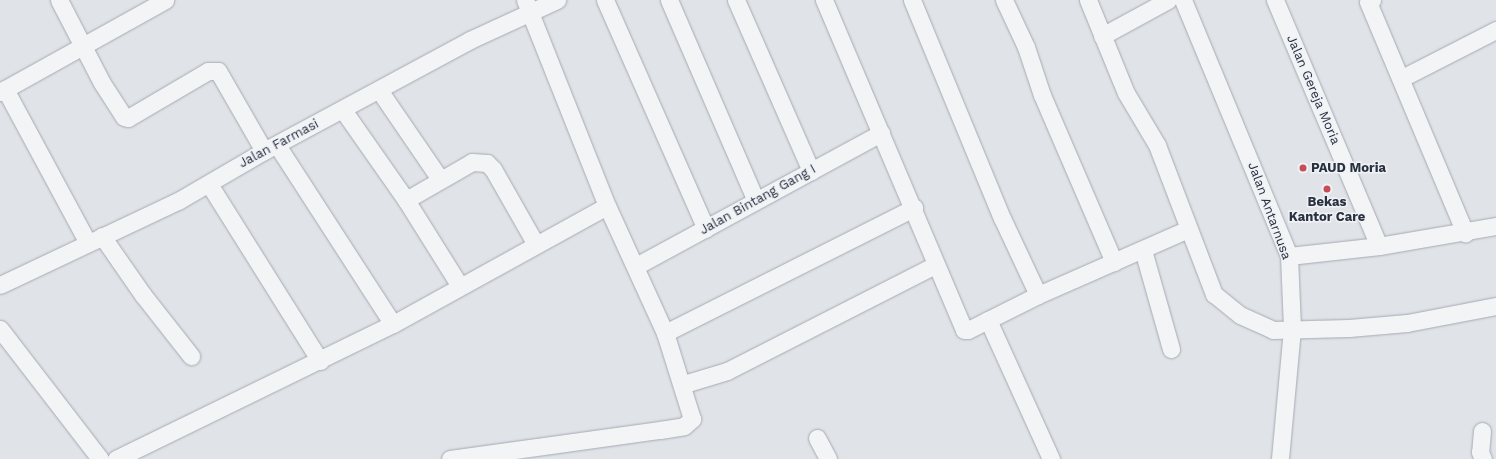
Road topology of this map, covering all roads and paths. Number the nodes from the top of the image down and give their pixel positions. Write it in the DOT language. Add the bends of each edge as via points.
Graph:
graph roads {
  1 [pos="59,0"];
  2 [pos="165,0"];
  3 [pos="557,0"];
  4 [pos="604,0"];
  5 [pos="669,0"];
  6 [pos="736,0"];
  7 [pos="824,0"];
  8 [pos="912,0"];
  9 [pos="1004,0"];
  10 [pos="1088,0"];
  11 [pos="1168,0"];
  12 [pos="1182,0"];
  13 [pos="1275,0"];
  14 [pos="1369,1"];
  15 [pos="528,6"];
  16 [pos="1496,30"];
  17 [pos="1102,36"];
  18 [pos="82,46"];
  19 [pos="1402,78"];
  20 [pos="2,90"];
  21 [pos="379,90"];
  22 [pos="343,110"];
  23 [pos="881,133"];
  24 [pos="270,148"];
  25 [pos="811,171"];
  26 [pos="440,179"];
  27 [pos="209,184"];
  28 [pos="755,199"];
  29 [pos="406,200"];
  30 [pos="606,206"];
  31 [pos="914,208"];
  32 [pos="1493,225"];
  33 [pos="706,229"];
  34 [pos="1188,229"];
  35 [pos="1465,233"];
  36 [pos="95,240"];
  37 [pos="535,243"];
  38 [pos="1379,246"];
  39 [pos="1143,250"];
  40 [pos="1289,256"];
  41 [pos="1114,262"];
  42 [pos="636,266"];
  43 [pos="935,266"];
  44 [pos="0,285"];
  45 [pos="460,286"];
  46 [pos="1038,295"];
  47 [pos="1496,306"];
  48 [pos="988,320"];
  49 [pos="392,324"];
  50 [pos="0,329"];
  51 [pos="1292,329"];
  52 [pos="666,332"];
  53 [pos="1171,349"];
  54 [pos="191,356"];
  55 [pos="320,361"];
  56 [pos="684,384"];
  57 [pos="1482,431"];
  58 [pos="817,438"];
  59 [pos="100,459"];
  60 [pos="116,459"];
  61 [pos="450,459"];
  62 [pos="828,459"];
  63 [pos="1051,459"];
  64 [pos="1280,459"];
  65 [pos="1483,459"];
  1 -- 18 [label="street"];
  2 -- 18 [label="street"];
  3 -- 15 [label="street, Jalan Farmasi"];
  4 -- 33 [label="street"];
  5 -- 28 [label="street"];
  6 -- 25 [label="street"];
  7 -- 23 [label="street"];
  8 -- 46 [label="street" via="1002,218"];
  9 -- 41 [label="street" via="1026,47 1042,95"];
  10 -- 17 [label="street"];
  11 -- 17 [label="street"];
  12 -- 40 [label="street, Jalan Antarnusa"];
  13 -- 38 [label="street, Jalan Gereja Moria"];
  14 -- 19 [label="street"];
  15 -- 21 [label="street, Jalan Farmasi"];
  15 -- 30 [label="street"];
  16 -- 19 [label="street"];
  17 -- 34 [label="street" via="1126,93 1157,145"];
  18 -- 20 [label="street"];
  18 -- 24 [label="street" via="117,109 128,118 202,74 218,70"];
  19 -- 35 [label="street"];
  20 -- 36 [label="street"];
  21 -- 22 [label="street, Jalan Farmasi"];
  21 -- 26 [label="street"];
  22 -- 24 [label="street, Jalan Farmasi"];
  22 -- 29 [label="street"];
  23 -- 25 [label="street, Jalan Bintang Gang I"];
  23 -- 31 [label="street"];
  24 -- 27 [label="street, Jalan Farmasi"];
  24 -- 49 [label="street"];
  25 -- 28 [label="street, Jalan Bintang Gang I"];
  26 -- 29 [label="street"];
  26 -- 37 [label="street" via="475,161 491,166"];
  27 -- 36 [label="street, Jalan Farmasi"];
  27 -- 55 [label="street"];
  28 -- 33 [label="street, Jalan Bintang Gang I"];
  29 -- 45 [label="street"];
  30 -- 37 [label="street"];
  30 -- 42 [label="street"];
  31 -- 43 [label="street"];
  31 -- 52 [label="street"];
  32 -- 35 [label="street"];
  33 -- 42 [label="street, Jalan Bintang Gang I"];
  34 -- 39 [label="street"];
  34 -- 51 [label="street" via="1214,294 1240,315 1259,324 1273,330"];
  35 -- 38 [label="street"];
  36 -- 44 [label="street, Jalan Farmasi"];
  36 -- 54 [label="street"];
  37 -- 45 [label="street"];
  38 -- 40 [label="street"];
  39 -- 41 [label="street"];
  39 -- 53 [label="street"];
  40 -- 51 [label="street, Jalan Antarnusa"];
  41 -- 46 [label="street"];
  42 -- 52 [label="street"];
  43 -- 48 [label="street" via="964,330"];
  43 -- 56 [label="street" via="727,371"];
  45 -- 49 [label="street"];
  46 -- 48 [label="street"];
  47 -- 51 [label="street" via="1406,323"];
  48 -- 63 [label="street"];
  49 -- 55 [label="street"];
  50 -- 59 [label="street"];
  51 -- 64 [label="street, Jalan Antarnusa"];
  52 -- 56 [label="street"];
  55 -- 60 [label="street"];
  56 -- 61 [label="street" via="692,419 684,426"];
  57 -- 65 [label="street" via="1480,452"];
  58 -- 62 [label="street"];
}
